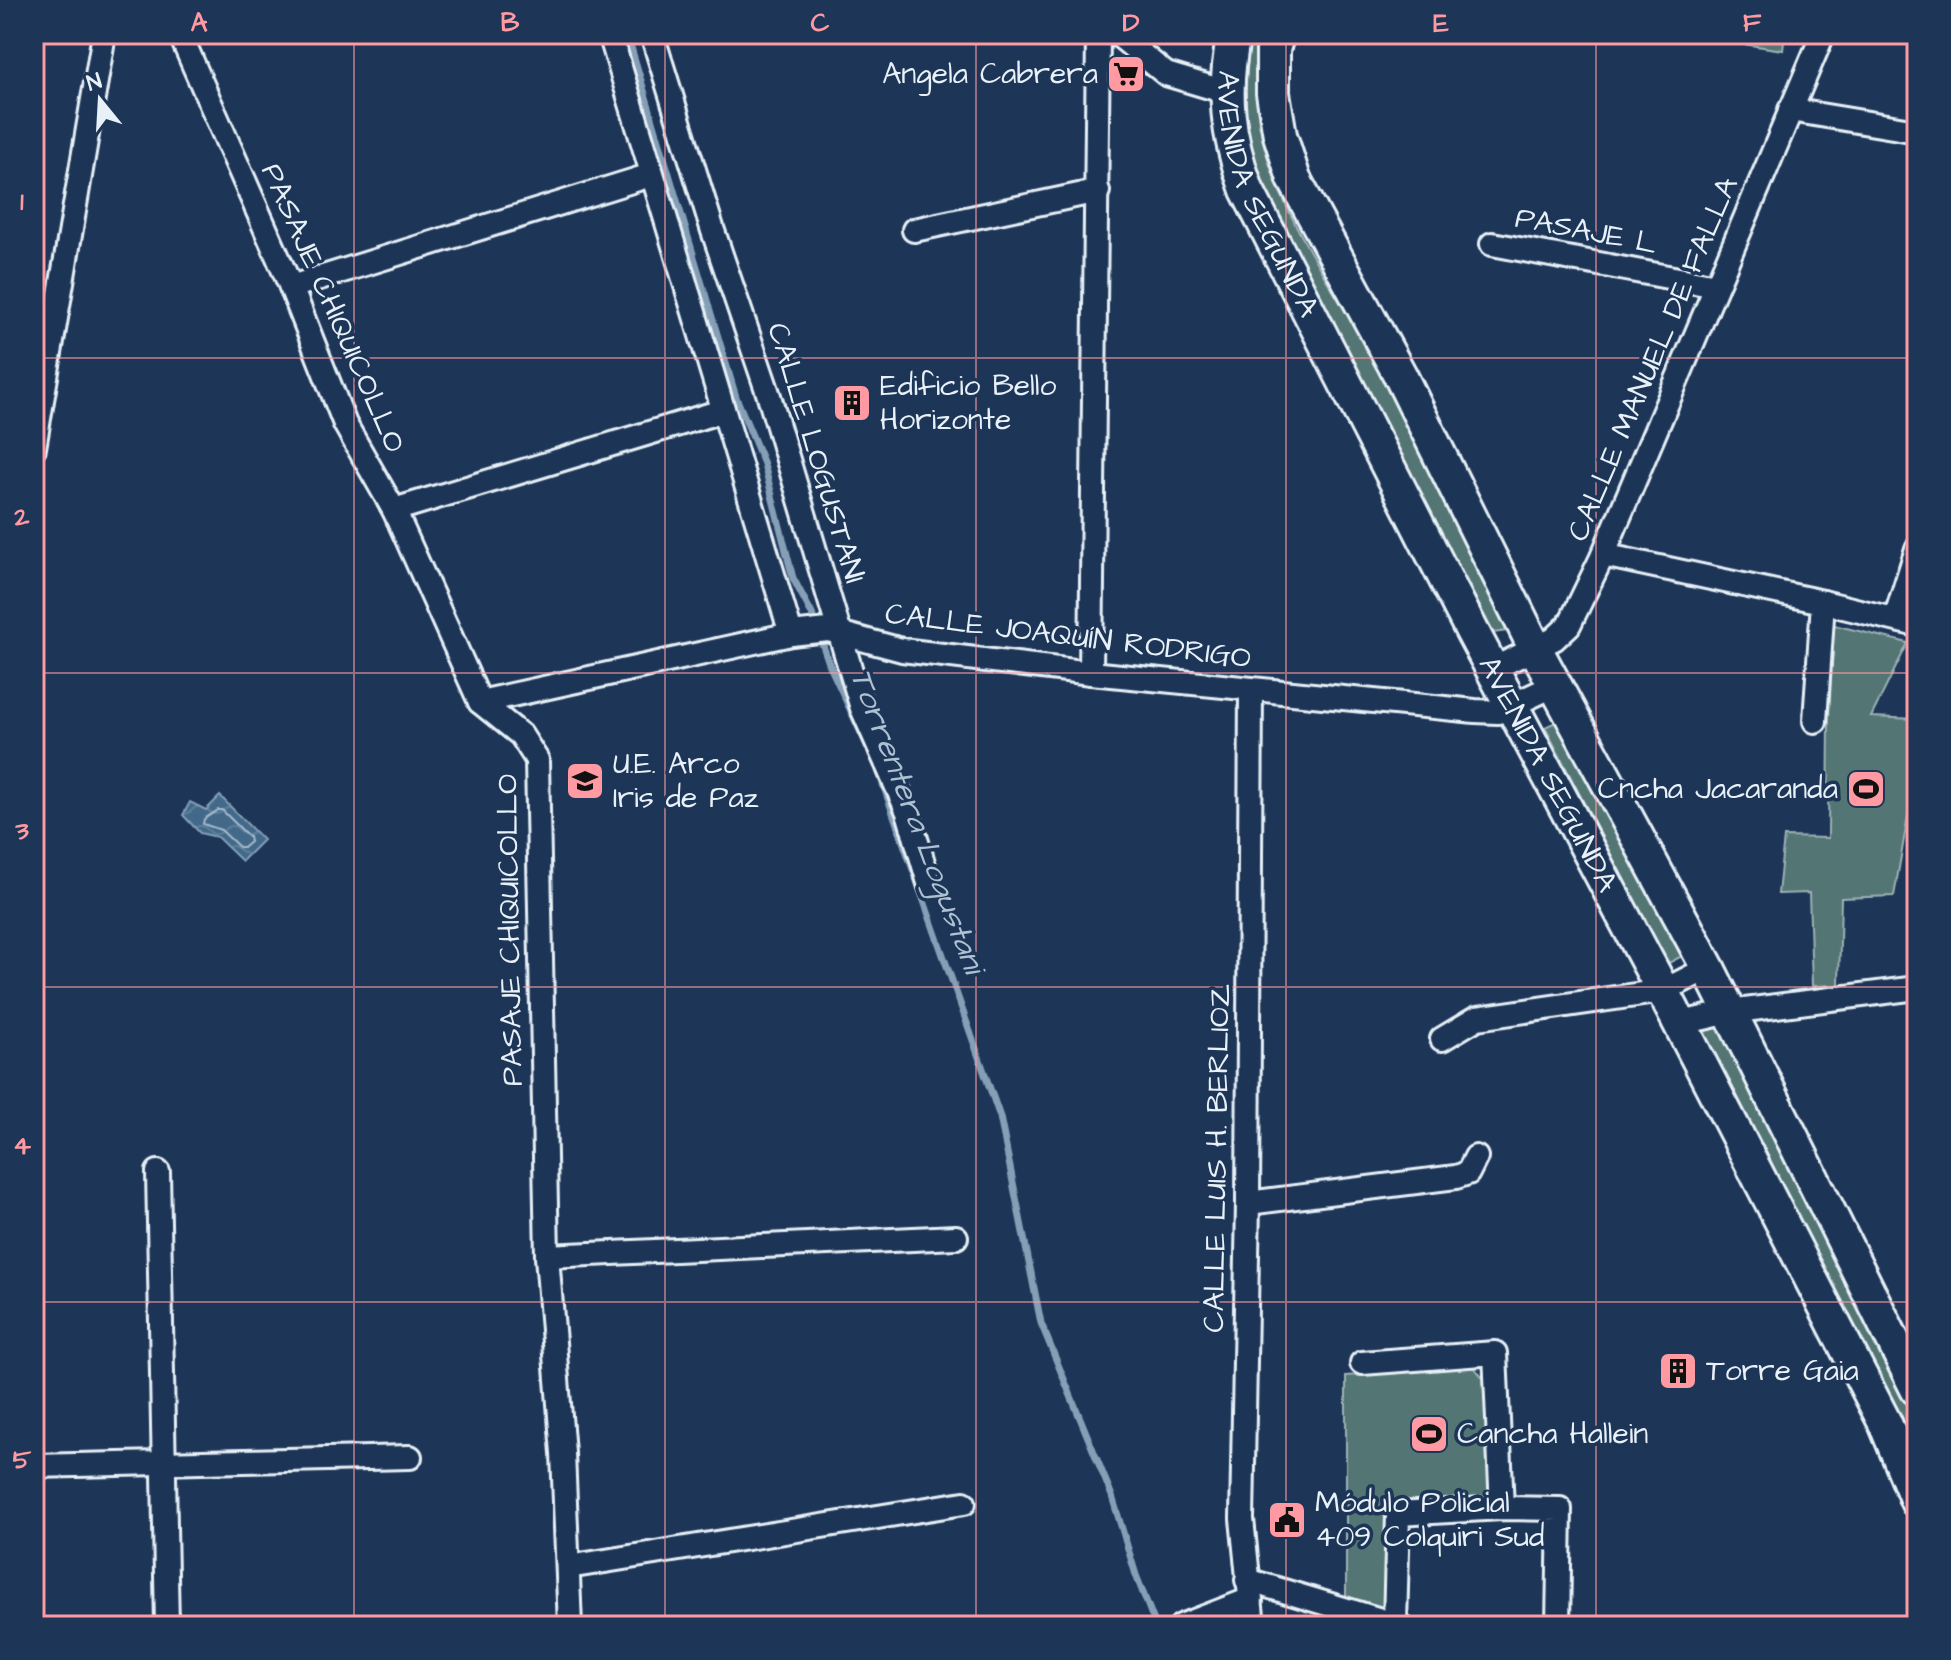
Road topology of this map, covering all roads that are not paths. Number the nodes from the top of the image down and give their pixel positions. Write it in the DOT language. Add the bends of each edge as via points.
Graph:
graph roads {
  1 [pos="104,34"];
  2 [pos="180,34"];
  3 [pos="610,34"];
  4 [pos="652,34"];
  5 [pos="1098,34"];
  6 [pos="1117,34"];
  7 [pos="1234,34"];
  8 [pos="1278,34"];
  9 [pos="1823,34"];
  10 [pos="1226,92"];
  11 [pos="1790,110"];
  12 [pos="1917,131"];
  13 [pos="651,175"];
  14 [pos="1098,191"];
  15 [pos="914,230"];
  16 [pos="1492,244"];
  17 [pos="1716,286"];
  18 [pos="291,287"];
  19 [pos="722,411"];
  20 [pos="34,448"];
  21 [pos="394,510"];
  22 [pos="1917,549"];
  23 [pos="1603,555"];
  24 [pos="1823,602"];
  25 [pos="1895,619"];
  26 [pos="1917,625"];
  27 [pos="817,632"];
  28 [pos="1535,648"];
  29 [pos="1493,669"];
  30 [pos="1091,673"];
  31 [pos="1555,685"];
  32 [pos="1251,689"];
  33 [pos="480,702"];
  34 [pos="1513,705"];
  35 [pos="1815,721"];
  36 [pos="930,886"];
  37 [pos="1708,968"];
  38 [pos="1917,988"];
  39 [pos="1663,991"];
  40 [pos="1729,1012"];
  41 [pos="1678,1024"];
  42 [pos="1442,1039"];
  43 [pos="1476,1157"];
  44 [pos="158,1172"];
  45 [pos="1248,1203"];
  46 [pos="956,1237"];
  47 [pos="547,1256"];
  48 [pos="1362,1363"];
  49 [pos="1917,1389"];
  50 [pos="410,1457"];
  51 [pos="163,1463"];
  52 [pos="34,1466"];
  53 [pos="1917,1501"];
  54 [pos="964,1503"];
  55 [pos="1502,1508"];
  56 [pos="568,1567"];
  57 [pos="1249,1590"];
  58 [pos="1398,1625"];
  59 [pos="167,1626"];
  60 [pos="570,1626"];
  61 [pos="1181,1626"];
  62 [pos="1253,1626"];
  63 [pos="1558,1626"];
  1 -- 20 [label="street"];
  2 -- 18 [label="street, PASAJE CHIQUICOLLO"];
  3 -- 13 [label="street, CALLE LOGUSTANI"];
  4 -- 27 [label="street, CALLE LOGUSTANI" via="769,396"];
  5 -- 14 [label="street"];
  6 -- 10 [label="street" via="1166,74"];
  7 -- 10 [label="main road, AVENIDA SEGUNDA"];
  8 -- 28 [label="main road, AVENIDA SEGUNDA" via="1273,93 1294,179 1400,375"];
  9 -- 11 [label="street, CALLE MANUEL DE FALLA"];
  10 -- 29 [label="main road, AVENIDA SEGUNDA" via="1233,150 1247,190"];
  11 -- 12 [label="street"];
  11 -- 17 [label="street, CALLE MANUEL DE FALLA"];
  13 -- 18 [label="street"];
  13 -- 19 [label="street, CALLE LOGUSTANI"];
  14 -- 15 [label="street"];
  14 -- 30 [label="street"];
  16 -- 17 [label="street, PASAJE L"];
  17 -- 23 [label="street, CALLE MANUEL DE FALLA"];
  18 -- 21 [label="street, PASAJE CHIQUICOLLO" via="345,424"];
  19 -- 21 [label="street"];
  19 -- 27 [label="street, CALLE LOGUSTANI"];
  21 -- 33 [label="street, PASAJE CHIQUICOLLO"];
  22 -- 25 [label="street"];
  23 -- 24 [label="street"];
  23 -- 28 [label="street, CALLE MANUEL DE FALLA" via="1569,625"];
  24 -- 25 [label="street"];
  24 -- 35 [label="street"];
  25 -- 26 [label="street"];
  27 -- 30 [label="street, CALLE JOAQUÍN RODRIGO" via="902,650"];
  27 -- 33 [label="street, CALLE JOAQUÍN RODRIGO"];
  27 -- 36 [label="street, CALLE LOGUSTANI" via="862,708 908,812"];
  28 -- 29 [label="street, CALLE MANUEL DE FALLA"];
  28 -- 31 [label="main road, AVENIDA SEGUNDA"];
  29 -- 34 [label="main road, AVENIDA SEGUNDA"];
  30 -- 32 [label="street, CALLE JOAQUÍN RODRIGO"];
  31 -- 34 [label="street, CALLE JOAQUÍN RODRIGO"];
  31 -- 37 [label="main road, AVENIDA SEGUNDA"];
  32 -- 34 [label="street, CALLE JOAQUÍN RODRIGO" via="1475,711 1498,712"];
  32 -- 45 [label="street, CALLE LUIS H. BERLIOZ"];
  33 -- 47 [label="street, PASAJE CHIQUICOLLO" via="521,735 537,760"];
  34 -- 39 [label="main road, AVENIDA SEGUNDA"];
  37 -- 39 [label="street"];
  37 -- 40 [label="main road, AVENIDA SEGUNDA"];
  38 -- 40 [label="street"];
  39 -- 41 [label="main road, AVENIDA SEGUNDA"];
  39 -- 42 [label="street" via="1477,1018"];
  40 -- 41 [label="street"];
  40 -- 49 [label="main road, AVENIDA SEGUNDA"];
  41 -- 53 [label="main road, AVENIDA SEGUNDA" via="1885,1423"];
  43 -- 45 [label="street" via="1468,1173 1456,1177"];
  44 -- 51 [label="street"];
  45 -- 57 [label="street, CALLE LUIS H. BERLIOZ" via="1242,1519"];
  46 -- 47 [label="street"];
  47 -- 56 [label="street, PASAJE CHIQUICOLLO"];
  48 -- 55 [label="street" via="1495,1353"];
  50 -- 51 [label="street"];
  51 -- 52 [label="street"];
  51 -- 59 [label="street"];
  54 -- 56 [label="street"];
  55 -- 58 [label="street" via="1398,1514"];
  55 -- 63 [label="street" via="1560,1509"];
  56 -- 60 [label="street, PASAJE CHIQUICOLLO"];
  57 -- 58 [label="street"];
  57 -- 61 [label="street"];
  57 -- 62 [label="street, CALLE LUIS H. BERLIOZ"];
}
